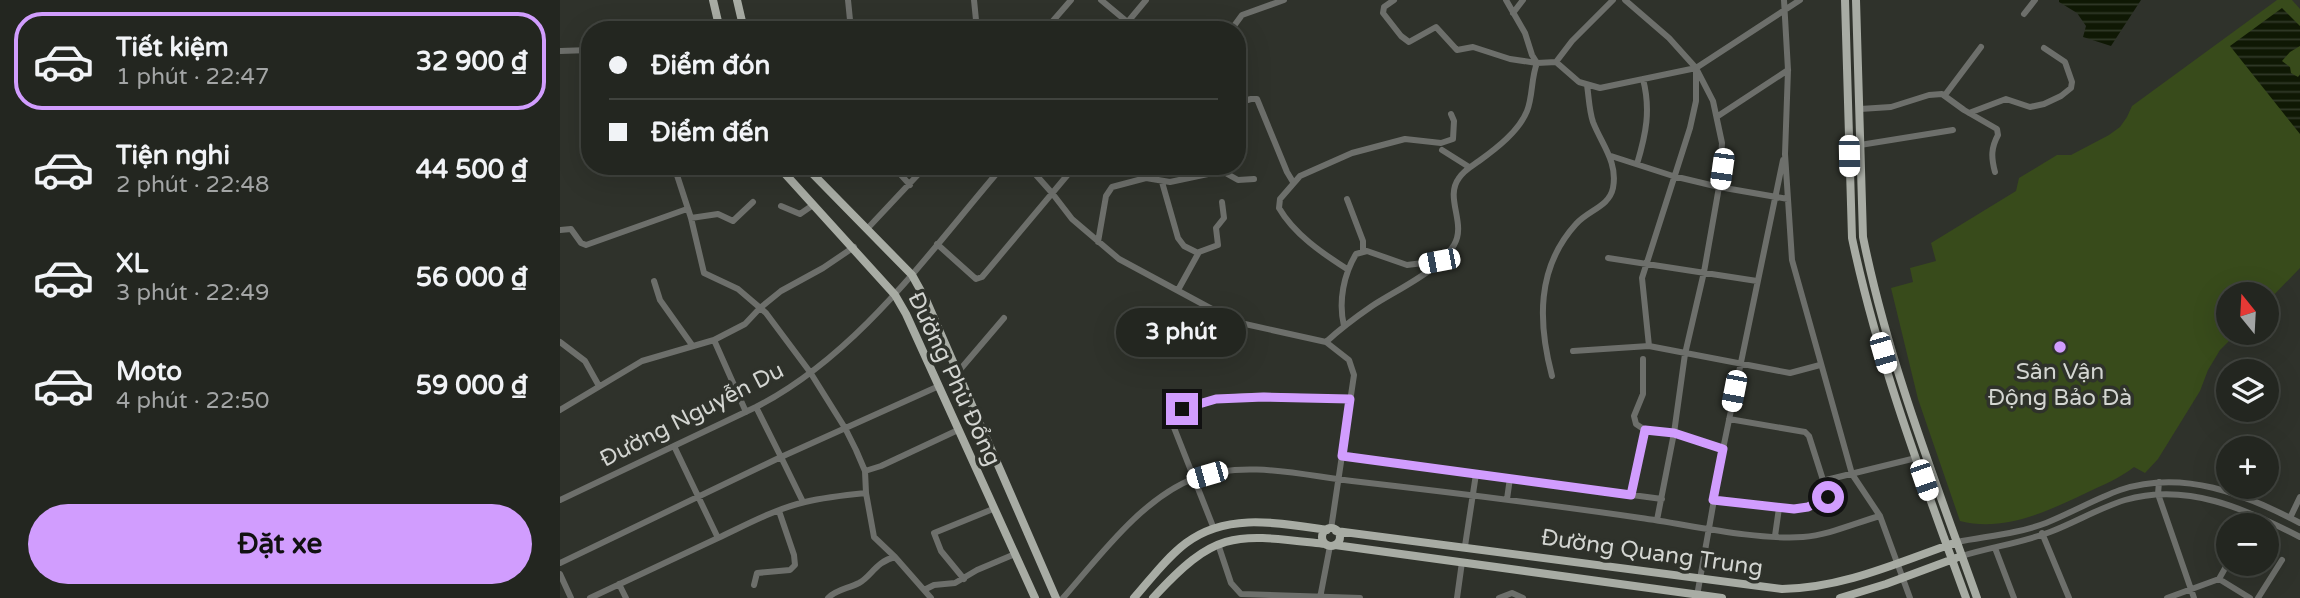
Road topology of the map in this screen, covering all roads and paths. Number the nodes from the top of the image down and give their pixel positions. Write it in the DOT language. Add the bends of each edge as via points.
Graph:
graph roads {
  1 [pos="713,0"];
  2 [pos="737,0"];
  3 [pos="848,0"];
  4 [pos="974,0"];
  5 [pos="1071,0"];
  6 [pos="1101,0"];
  7 [pos="1146,0"];
  8 [pos="1284,0"];
  9 [pos="1394,0"];
  10 [pos="1506,0"];
  11 [pos="1523,0"];
  12 [pos="1613,0"];
  13 [pos="1625,0"];
  14 [pos="1784,0"];
  15 [pos="1800,0"];
  16 [pos="1845,0"];
  17 [pos="1856,0"];
  18 [pos="2035,0"];
  19 [pos="1270,2"];
  20 [pos="1785,10"];
  21 [pos="1513,12"];
  22 [pos="2024,14"];
  23 [pos="718,21"];
  24 [pos="742,21"];
  25 [pos="850,21"];
  26 [pos="976,21"];
  27 [pos="1053,21"];
  28 [pos="1127,21"];
  29 [pos="1129,21"];
  30 [pos="1237,21"];
  31 [pos="1981,47"];
  32 [pos="2044,48"];
  33 [pos="581,50"];
  34 [pos="560,51"];
  35 [pos="1556,62"];
  36 [pos="1537,63"];
  37 [pos="1696,68"];
  38 [pos="1788,70"];
  39 [pos="1643,79"];
  40 [pos="1587,85"];
  41 [pos="1945,95"];
  42 [pos="1246,100"];
  43 [pos="1860,109"];
  44 [pos="1969,113"];
  45 [pos="1451,114"];
  46 [pos="1718,116"];
  47 [pos="1953,130"];
  48 [pos="1860,145"];
  49 [pos="1442,150"];
  50 [pos="1785,154"];
  51 [pos="1611,156"];
  52 [pos="1637,164"];
  53 [pos="1469,167"];
  54 [pos="1995,172"];
  55 [pos="677,175"];
  56 [pos="786,175"];
  57 [pos="814,175"];
  58 [pos="901,175"];
  59 [pos="918,175"];
  60 [pos="995,175"];
  61 [pos="1036,175"];
  62 [pos="1067,175"];
  63 [pos="1200,175"];
  64 [pos="1229,175"];
  65 [pos="1673,176"];
  66 [pos="1254,179"];
  67 [pos="1162,182"];
  68 [pos="1293,182"];
  69 [pos="910,185"];
  70 [pos="1719,187"];
  71 [pos="1052,193"];
  72 [pos="1774,197"];
  73 [pos="1347,199"];
  74 [pos="1788,199"];
  75 [pos="753,202"];
  76 [pos="1222,202"];
  77 [pos="813,205"];
  78 [pos="781,206"];
  79 [pos="687,209"];
  80 [pos="691,218"];
  81 [pos="867,229"];
  82 [pos="560,230"];
  83 [pos="1098,242"];
  84 [pos="937,244"];
  85 [pos="854,247"];
  86 [pos="1363,251"];
  87 [pos="1198,253"];
  88 [pos="1608,258"];
  89 [pos="1439,261"];
  90 [pos="1645,263"];
  91 [pos="1347,269"];
  92 [pos="1704,272"];
  93 [pos="912,275"];
  94 [pos="654,281"];
  95 [pos="1757,281"];
  96 [pos="1178,290"];
  97 [pos="895,295"];
  98 [pos="760,308"];
  99 [pos="1004,318"];
  100 [pos="1344,326"];
  101 [pos="714,340"];
  102 [pos="560,342"];
  103 [pos="1326,342"];
  104 [pos="692,345"];
  105 [pos="1649,346"];
  106 [pos="1573,351"];
  107 [pos="1685,354"];
  108 [pos="1643,359"];
  109 [pos="1740,365"];
  110 [pos="1820,365"];
  111 [pos="810,372"];
  112 [pos="958,372"];
  113 [pos="1552,376"];
  114 [pos="599,386"];
  115 [pos="939,386"];
  116 [pos="1350,399"];
  117 [pos="756,407"];
  118 [pos="560,410"];
  119 [pos="746,412"];
  120 [pos="1729,419"];
  121 [pos="845,428"];
  122 [pos="958,430"];
  123 [pos="1645,430"];
  124 [pos="1674,433"];
  125 [pos="674,446"];
  126 [pos="1723,449"];
  127 [pos="1342,456"];
  128 [pos="781,457"];
  129 [pos="1916,458"];
  130 [pos="865,471"];
  131 [pos="1476,474"];
  132 [pos="1852,474"];
  133 [pos="1510,478"];
  134 [pos="1193,479"];
  135 [pos="1338,479"];
  136 [pos="1822,481"];
  137 [pos="2159,482"];
  138 [pos="866,493"];
  139 [pos="1473,494"];
  140 [pos="2158,494"];
  141 [pos="1631,495"];
  142 [pos="699,497"];
  143 [pos="1828,497"];
  144 [pos="2300,497"];
  145 [pos="1507,499"];
  146 [pos="1662,499"];
  147 [pos="560,500"];
  148 [pos="1713,500"];
  149 [pos="803,502"];
  150 [pos="1831,505"];
  151 [pos="1779,508"];
  152 [pos="993,509"];
  153 [pos="779,511"];
  154 [pos="1880,516"];
  155 [pos="2290,518"];
  156 [pos="1657,520"];
  157 [pos="2300,523"];
  158 [pos="2039,525"];
  159 [pos="1708,528"];
  160 [pos="1214,529"];
  161 [pos="1331,530"];
  162 [pos="2043,534"];
  163 [pos="1775,536"];
  164 [pos="2300,537"];
  165 [pos="718,538"];
  166 [pos="1957,542"];
  167 [pos="1218,544"];
  168 [pos="1330,545"];
  169 [pos="1947,545"];
  170 [pos="1465,547"];
  171 [pos="1996,548"];
  172 [pos="1015,554"];
  173 [pos="895,556"];
  174 [pos="1962,556"];
  175 [pos="1952,559"];
  176 [pos="2282,560"];
  177 [pos="1462,562"];
  178 [pos="560,563"];
  179 [pos="1899,563"];
  180 [pos="560,574"];
  181 [pos="2221,576"];
  182 [pos="1904,578"];
  183 [pos="964,579"];
  184 [pos="1700,579"];
  185 [pos="2219,579"];
  186 [pos="619,584"];
  187 [pos="754,584"];
  188 [pos="924,590"];
  189 [pos="2191,590"];
  190 [pos="1697,596"];
  191 [pos="1321,597"];
  192 [pos="571,598"];
  193 [pos="590,598"];
  194 [pos="626,598"];
  195 [pos="828,598"];
  196 [pos="931,598"];
  197 [pos="1035,598"];
  198 [pos="1056,598"];
  199 [pos="1063,598"];
  200 [pos="1134,598"];
  201 [pos="1153,598"];
  202 [pos="1360,598"];
  203 [pos="1457,598"];
  204 [pos="1499,598"];
  205 [pos="1523,598"];
  206 [pos="1722,598"];
  207 [pos="1840,598"];
  208 [pos="1910,598"];
  209 [pos="1966,598"];
  210 [pos="1977,598"];
  211 [pos="2014,598"];
  212 [pos="2069,598"];
  213 [pos="2167,598"];
  214 [pos="2194,598"];
  215 [pos="2250,598"];
  216 [pos="2259,598"];
  1 -- 23 [label="main road"];
  2 -- 24 [label="main road"];
  3 -- 25 [label="street"];
  4 -- 26 [label="street"];
  5 -- 27 [label="street"];
  6 -- 28 [label="street"];
  7 -- 29 [label="street"];
  8 -- 19 [label="street"];
  9 -- 36 [label="street" via="1383,13 1409,42 1437,27 1457,50 1473,47 1510,60"];
  10 -- 21 [label="street"];
  11 -- 21 [label="street"];
  12 -- 35 [label="street"];
  13 -- 37 [label="street"];
  14 -- 20 [label="street"];
  15 -- 20 [label="street"];
  16 -- 129 [label="main road" via="1852,238"];
  17 -- 43 [label="main road"];
  18 -- 22 [label="street"];
  19 -- 30 [label="street"];
  20 -- 37 [label="street"];
  20 -- 38 [label="street"];
  21 -- 36 [label="street"];
  31 -- 41 [label="street"];
  32 -- 44 [label="street" via="2066,64 2072,82 2067,92 2034,106 2006,99"];
  33 -- 34 [label="street"];
  35 -- 36 [label="street"];
  35 -- 40 [label="street"];
  36 -- 53 [label="street" via="1527,111 1500,144"];
  37 -- 39 [label="street"];
  37 -- 46 [label="street"];
  37 -- 65 [label="street" via="1694,113"];
  38 -- 46 [label="street"];
  38 -- 50 [label="street"];
  39 -- 40 [label="street" via="1608,88"];
  39 -- 52 [label="street" via="1648,121"];
  40 -- 51 [label="street" via="1592,118"];
  41 -- 43 [label="street"];
  41 -- 44 [label="street"];
  42 -- 68 [label="street" via="1257,99"];
  43 -- 48 [label="main road"];
  44 -- 54 [label="street" via="1997,129 1992,154"];
  45 -- 68 [label="street" via="1455,137 1450,141 1395,141 1352,153"];
  46 -- 70 [label="street" via="1723,156"];
  47 -- 48 [label="street"];
  48 -- 166 [label="main road" via="1861,218 1871,272 1905,392"];
  49 -- 53 [label="street"];
  50 -- 72 [label="street"];
  50 -- 74 [label="street"];
  51 -- 52 [label="street"];
  51 -- 113 [label="street" via="1612,192 1606,203 1575,224 1543,289 1542,329"];
  52 -- 65 [label="street"];
  53 -- 89 [label="street" via="1455,183 1453,193 1458,236"];
  55 -- 79 [label="street"];
  56 -- 77 [label="main road, Đường Phù Đổng"];
  57 -- 81 [label="main road, Đường Phù Đổng"];
  58 -- 69 [label="street"];
  59 -- 69 [label="street"];
  60 -- 84 [label="street, Đường Nguyễn Du"];
  61 -- 71 [label="street"];
  62 -- 71 [label="street"];
  63 -- 67 [label="street"];
  64 -- 66 [label="street" via="1238,180"];
  65 -- 70 [label="street"];
  65 -- 90 [label="street"];
  67 -- 83 [label="street" via="1146,178 1112,187 1106,196"];
  67 -- 87 [label="street" via="1178,239"];
  68 -- 91 [label="street" via="1279,203 1282,214"];
  69 -- 81 [label="street"];
  70 -- 72 [label="street"];
  70 -- 92 [label="street"];
  71 -- 83 [label="street"];
  71 -- 84 [label="street" via="982,278 976,279"];
  72 -- 74 [label="street"];
  72 -- 95 [label="street"];
  73 -- 86 [label="street"];
  74 -- 110 [label="street" via="1792,260"];
  75 -- 80 [label="street" via="733,220 718,214"];
  76 -- 87 [label="street" via="1224,218 1216,228 1217,245"];
  77 -- 78 [label="street" via="800,214"];
  77 -- 85 [label="main road, Đường Phù Đổng"];
  79 -- 80 [label="street"];
  79 -- 82 [label="street" via="586,246 571,229"];
  80 -- 98 [label="street" via="704,273 738,289"];
  81 -- 93 [label="main road, Đường Phù Đổng"];
  83 -- 96 [label="street" via="1119,259"];
  84 -- 93 [label="street, Đường Nguyễn Du"];
  85 -- 97 [label="main road, Đường Phù Đổng"];
  85 -- 98 [label="street"];
  86 -- 89 [label="street" via="1407,265"];
  86 -- 91 [label="street"];
  87 -- 96 [label="street"];
  88 -- 90 [label="street"];
  89 -- 100 [label="street"];
  90 -- 92 [label="street"];
  90 -- 105 [label="street" via="1642,282"];
  91 -- 100 [label="street"];
  92 -- 95 [label="street"];
  92 -- 107 [label="street"];
  93 -- 97 [label="street, Đường Nguyễn Du"];
  93 -- 112 [label="main road, Đường Phù Đổng"];
  94 -- 104 [label="street" via="660,300"];
  95 -- 109 [label="street"];
  96 -- 103 [label="street" via="1236,322"];
  97 -- 111 [label="street, Đường Nguyễn Du"];
  97 -- 115 [label="main road, Đường Phù Đổng"];
  98 -- 101 [label="street" via="745,324"];
  98 -- 111 [label="street"];
  99 -- 112 [label="street"];
  100 -- 103 [label="street"];
  101 -- 104 [label="street"];
  101 -- 119 [label="street"];
  102 -- 114 [label="street" via="585,361"];
  103 -- 116 [label="street" via="1352,365"];
  104 -- 114 [label="street" via="642,361"];
  105 -- 106 [label="street"];
  105 -- 107 [label="street"];
  107 -- 109 [label="street"];
  107 -- 124 [label="street"];
  108 -- 123 [label="street" via="1643,394 1634,416"];
  109 -- 110 [label="street" via="1790,373"];
  109 -- 120 [label="street"];
  110 -- 132 [label="street"];
  111 -- 117 [label="street, Đường Nguyễn Du"];
  111 -- 121 [label="street"];
  112 -- 198 [label="main road, Đường Phù Đổng"];
  114 -- 118 [label="street"];
  115 -- 121 [label="street"];
  115 -- 122 [label="main road, Đường Phù Đổng"];
  116 -- 127 [label="street"];
  116 -- 134 [label="street" via="1216,399 1174,412 1171,419"];
  117 -- 119 [label="street, Đường Nguyễn Du"];
  117 -- 128 [label="street"];
  119 -- 125 [label="street, Đường Nguyễn Du"];
  120 -- 126 [label="street"];
  120 -- 136 [label="street" via="1805,432"];
  121 -- 128 [label="street"];
  121 -- 130 [label="street"];
  122 -- 130 [label="street"];
  122 -- 152 [label="main road, Đường Phù Đổng"];
  123 -- 124 [label="street"];
  123 -- 141 [label="street"];
  124 -- 126 [label="street"];
  124 -- 146 [label="street"];
  125 -- 142 [label="street"];
  125 -- 147 [label="street, Đường Nguyễn Du"];
  126 -- 148 [label="street"];
  127 -- 131 [label="street"];
  127 -- 135 [label="street"];
  128 -- 142 [label="street"];
  128 -- 149 [label="street"];
  129 -- 132 [label="street"];
  129 -- 169 [label="main road"];
  130 -- 138 [label="street"];
  131 -- 133 [label="street"];
  131 -- 139 [label="street"];
  132 -- 136 [label="street"];
  132 -- 154 [label="street"];
  133 -- 141 [label="street"];
  133 -- 145 [label="street"];
  134 -- 135 [label="street" via="1235,469"];
  134 -- 160 [label="street"];
  134 -- 199 [label="street" via="1149,506"];
  135 -- 139 [label="street"];
  135 -- 161 [label="street"];
  136 -- 143 [label="street"];
  137 -- 140 [label="street"];
  137 -- 155 [label="street" via="2225,490"];
  137 -- 158 [label="street" via="2122,490"];
  138 -- 149 [label="street"];
  138 -- 173 [label="street" via="874,537"];
  139 -- 145 [label="street"];
  139 -- 170 [label="street"];
  140 -- 162 [label="street" via="2125,500"];
  140 -- 164 [label="street" via="2222,502"];
  140 -- 189 [label="street"];
  141 -- 146 [label="street"];
  142 -- 165 [label="street"];
  142 -- 178 [label="street"];
  143 -- 150 [label="street"];
  143 -- 151 [label="street" via="1808,507"];
  144 -- 155 [label="street"];
  145 -- 156 [label="street"];
  146 -- 156 [label="street"];
  148 -- 151 [label="street"];
  148 -- 159 [label="street"];
  149 -- 153 [label="street"];
  151 -- 163 [label="street"];
  152 -- 172 [label="main road, Đường Phù Đổng"];
  152 -- 183 [label="street" via="934,533 941,551"];
  153 -- 165 [label="street"];
  153 -- 187 [label="street" via="794,565 790,570 757,573"];
  154 -- 163 [label="street" via="1813,536"];
  154 -- 179 [label="street"];
  155 -- 157 [label="street"];
  156 -- 159 [label="street"];
  158 -- 162 [label="street"];
  158 -- 166 [label="street"];
  159 -- 163 [label="street"];
  159 -- 184 [label="street"];
  160 -- 161 [label="main road, Đường Quang Trung" via="1249,522"];
  160 -- 200 [label="main road, Đường Quang Trung" via="1186,543"];
  161 -- 168 [label="main road" via="1339,538"];
  161 -- 168 [label="main road" via="1322,536"];
  161 -- 170 [label="main road, Đường Quang Trung"];
  162 -- 171 [label="street"];
  162 -- 212 [label="street"];
  165 -- 186 [label="street"];
  166 -- 169 [label="main road, Đường Quang Trung"];
  166 -- 174 [label="main road"];
  167 -- 168 [label="main road, Đường Quang Trung" via="1250,536"];
  167 -- 191 [label="street" via="1231,583 1241,594"];
  167 -- 201 [label="main road, Đường Quang Trung" via="1186,564"];
  168 -- 177 [label="main road, Đường Quang Trung"];
  168 -- 191 [label="street"];
  169 -- 175 [label="main road"];
  169 -- 179 [label="main road, Đường Quang Trung"];
  170 -- 184 [label="main road, Đường Quang Trung"];
  171 -- 174 [label="street"];
  171 -- 211 [label="street"];
  172 -- 183 [label="street"];
  172 -- 197 [label="main road, Đường Phù Đổng"];
  173 -- 188 [label="street"];
  173 -- 195 [label="street" via="859,583"];
  174 -- 175 [label="main road"];
  174 -- 210 [label="main road"];
  175 -- 182 [label="main road"];
  175 -- 209 [label="main road"];
  176 -- 216 [label="street"];
  177 -- 190 [label="main road, Đường Quang Trung"];
  177 -- 203 [label="street"];
  179 -- 182 [label="street"];
  179 -- 184 [label="main road, Đường Quang Trung" via="1810,588"];
  180 -- 192 [label="street"];
  181 -- 185 [label="street"];
  182 -- 207 [label="main road"];
  182 -- 208 [label="street"];
  183 -- 188 [label="street"];
  184 -- 190 [label="street"];
  185 -- 189 [label="street"];
  185 -- 215 [label="street"];
  186 -- 193 [label="street"];
  186 -- 194 [label="street"];
  188 -- 196 [label="street"];
  189 -- 213 [label="street"];
  189 -- 214 [label="street"];
  190 -- 206 [label="main road, Đường Quang Trung"];
  191 -- 202 [label="street"];
  204 -- 205 [label="street" via="1512,593"];
}
